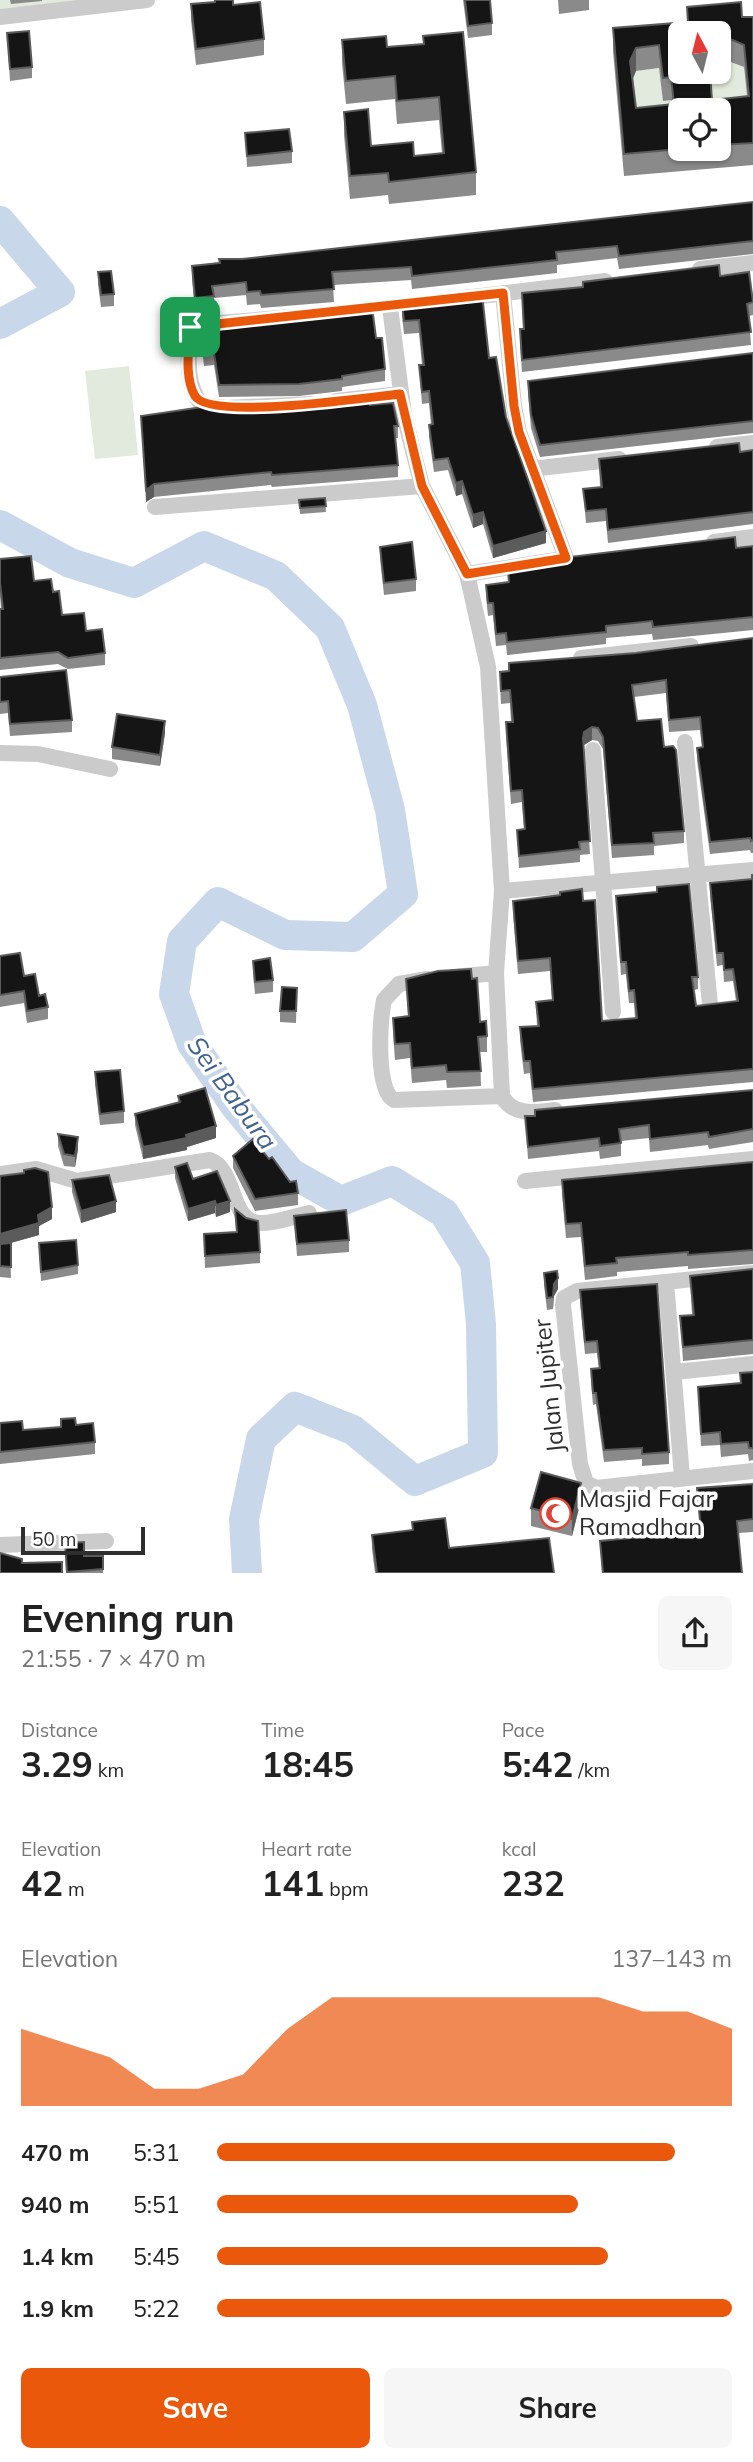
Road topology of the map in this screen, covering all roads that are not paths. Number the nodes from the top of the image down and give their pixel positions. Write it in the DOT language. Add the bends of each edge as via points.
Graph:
graph roads {
  1 [pos="147,0"];
  2 [pos="0,17"];
  3 [pos="753,263"];
  4 [pos="684,271"];
  5 [pos="628,278"];
  6 [pos="503,293"];
  7 [pos="450,299"];
  8 [pos="410,304"];
  9 [pos="310,315"];
  10 [pos="172,327"];
  11 [pos="190,327"];
  12 [pos="400,394"];
  13 [pos="753,443"];
  14 [pos="697,449"];
  15 [pos="642,456"];
  16 [pos="531,469"];
  17 [pos="422,486"];
  18 [pos="155,507"];
  19 [pos="753,537"];
  20 [pos="700,543"];
  21 [pos="467,574"];
  22 [pos="713,644"];
  23 [pos="568,659"];
  24 [pos="685,742"];
  25 [pos="593,750"];
  26 [pos="0,753"];
  27 [pos="110,769"];
  28 [pos="753,870"];
  29 [pos="698,876"];
  30 [pos="604,884"];
  31 [pos="502,891"];
  32 [pos="496,973"];
  33 [pos="710,1005"];
  34 [pos="613,1012"];
  35 [pos="502,1097"];
  36 [pos="572,1109"];
  37 [pos="753,1159"];
  38 [pos="0,1174"];
  39 [pos="525,1181"];
  40 [pos="310,1213"];
  41 [pos="753,1273"];
  42 [pos="666,1282"];
  43 [pos="753,1364"];
  44 [pos="675,1372"];
  45 [pos="753,1471"];
  46 [pos="682,1477"];
  47 [pos="106,1541"];
  48 [pos="0,1545"];
  1 -- 2 [label="street"];
  3 -- 4 [label="street"];
  5 -- 6 [label="street"];
  6 -- 7 [label="street"];
  6 -- 16 [label="street" via="519,384 516,419"];
  8 -- 12 [label="street" via="383,307"];
  9 -- 11 [label="street"];
  10 -- 11 [label="street"];
  11 -- 12 [label="street" via="189,371 202,405 320,404"];
  12 -- 17 [label="street"];
  13 -- 14 [label="street"];
  15 -- 16 [label="street"];
  16 -- 21 [label="street" via="573,557"];
  17 -- 18 [label="street"];
  17 -- 21 [label="street"];
  19 -- 20 [label="street"];
  21 -- 31 [label="street" via="495,666"];
  22 -- 23 [label="street"];
  24 -- 29 [label="street"];
  25 -- 30 [label="street"];
  26 -- 27 [label="street" via="38,754"];
  28 -- 29 [label="street"];
  29 -- 30 [label="street"];
  29 -- 33 [label="street"];
  30 -- 31 [label="street"];
  30 -- 34 [label="street"];
  31 -- 32 [label="street"];
  32 -- 35 [label="street"];
  32 -- 35 [label="street" via="409,980 394,989 383,1007 381,1071 383,1088 394,1100"];
  35 -- 36 [label="street" via="506,1104 524,1112"];
  37 -- 39 [label="street"];
  38 -- 40 [label="street" via="36,1169 67,1180 103,1179 210,1160 222,1166 239,1206 251,1220 269,1222"];
  41 -- 42 [label="street"];
  42 -- 44 [label="street"];
  42 -- 46 [label="street, Jalan Jupiter" via="577,1291 564,1298 563,1306 580,1464 586,1483 596,1489"];
  43 -- 44 [label="street"];
  44 -- 46 [label="street"];
  45 -- 46 [label="street"];
  47 -- 48 [label="street"];
}
